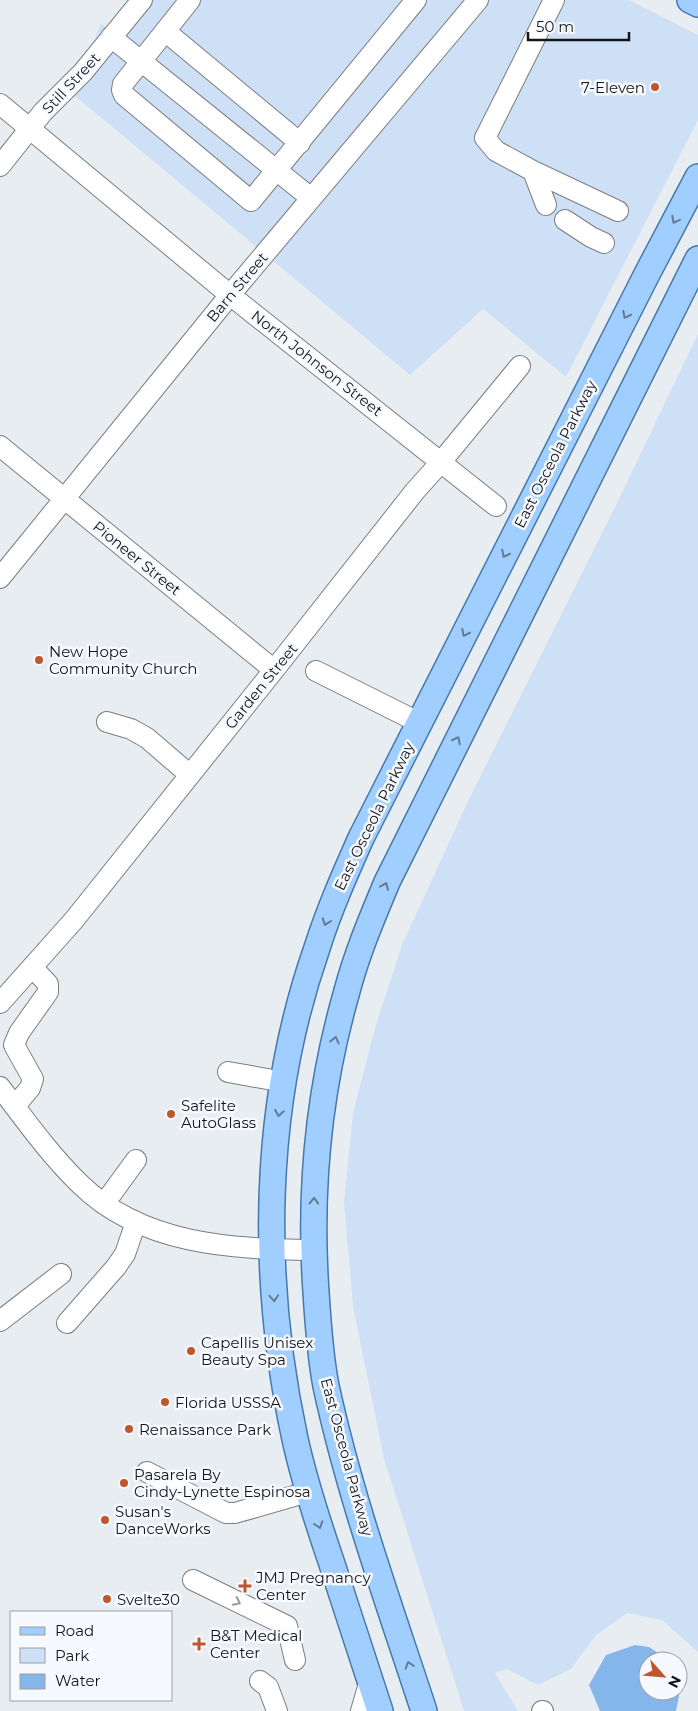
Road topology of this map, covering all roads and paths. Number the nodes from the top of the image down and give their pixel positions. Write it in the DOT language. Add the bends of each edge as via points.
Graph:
graph roads {
  1 [pos="142,0"];
  2 [pos="190,0"];
  3 [pos="416,0"];
  4 [pos="478,0"];
  5 [pos="554,0"];
  6 [pos="690,0"];
  7 [pos="698,4"];
  8 [pos="165,31"];
  9 [pos="111,37"];
  10 [pos="141,61"];
  11 [pos="0,104"];
  12 [pos="30,129"];
  13 [pos="300,143"];
  14 [pos="0,166"];
  15 [pos="277,171"];
  16 [pos="533,171"];
  17 [pos="698,176"];
  18 [pos="311,198"];
  19 [pos="546,205"];
  20 [pos="618,211"];
  21 [pos="565,220"];
  22 [pos="604,243"];
  23 [pos="698,259"];
  24 [pos="230,295"];
  25 [pos="520,366"];
  26 [pos="0,446"];
  27 [pos="441,462"];
  28 [pos="65,499"];
  29 [pos="496,506"];
  30 [pos="0,578"];
  31 [pos="274,670"];
  32 [pos="316,671"];
  33 [pos="107,722"];
  34 [pos="420,723"];
  35 [pos="190,775"];
  36 [pos="32,967"];
  37 [pos="0,1003"];
  38 [pos="228,1072"];
  39 [pos="284,1082"];
  40 [pos="0,1087"];
  41 [pos="14,1106"];
  42 [pos="136,1160"];
  43 [pos="104,1204"];
  44 [pos="136,1222"];
  45 [pos="271,1249"];
  46 [pos="313,1250"];
  47 [pos="61,1274"];
  48 [pos="0,1321"];
  49 [pos="67,1323"];
  50 [pos="147,1472"];
  51 [pos="308,1492"];
  52 [pos="193,1580"];
  53 [pos="295,1660"];
  54 [pos="370,1680"];
  55 [pos="260,1681"];
  56 [pos="277,1711"];
  57 [pos="361,1711"];
  58 [pos="380,1711"];
  59 [pos="424,1711"];
  1 -- 9 [label="street, Still Street"];
  2 -- 8 [label="street"];
  3 -- 13 [label="street"];
  4 -- 18 [label="street, Barn Street"];
  5 -- 16 [label="street" via="485,138 496,151"];
  6 -- 7 [label="main road"];
  8 -- 10 [label="street"];
  8 -- 13 [label="street"];
  9 -- 10 [label="street"];
  9 -- 12 [label="street, Still Street"];
  10 -- 15 [label="street"];
  10 -- 15 [label="street" via="122,84 124,95 251,202"];
  11 -- 12 [label="street, North Johnson Street"];
  12 -- 14 [label="street, Still Street"];
  12 -- 24 [label="street, North Johnson Street"];
  13 -- 15 [label="street"];
  15 -- 18 [label="street"];
  16 -- 19 [label="street"];
  16 -- 20 [label="street"];
  17 -- 34 [label="main road, East Osceola Parkway, one-way"];
  18 -- 24 [label="street, Barn Street"];
  21 -- 22 [label="street"];
  46 -- 23 [label="main road, East Osceola Parkway, one-way" via="315,1174 327,1081 347,990 364,936 386,882"];
  24 -- 27 [label="street, North Johnson Street"];
  24 -- 28 [label="street, Barn Street"];
  25 -- 27 [label="street, Garden Street"];
  26 -- 28 [label="street, Pioneer Street"];
  27 -- 29 [label="street, North Johnson Street"];
  27 -- 31 [label="street, Garden Street"];
  28 -- 30 [label="street, Barn Street"];
  28 -- 31 [label="street, Pioneer Street"];
  31 -- 35 [label="street, Garden Street"];
  32 -- 34 [label="street"];
  33 -- 35 [label="street" via="147,738"];
  34 -- 39 [label="main road, East Osceola Parkway, one-way" via="360,838 335,898 304,988"];
  35 -- 36 [label="street, Garden Street" via="74,920"];
  36 -- 37 [label="street, Garden Street"];
  36 -- 41 [label="street" via="48,984 48,992 14,1045 33,1079 30,1088"];
  38 -- 39 [label="street"];
  39 -- 45 [label="main road, East Osceola Parkway, one-way" via="272,1179"];
  40 -- 41 [label="street"];
  41 -- 43 [label="street" via="56,1159 81,1186"];
  42 -- 43 [label="street"];
  43 -- 44 [label="street"];
  44 -- 45 [label="street" via="152,1230 193,1241"];
  44 -- 49 [label="street" via="125,1254 116,1268"];
  45 -- 46 [label="street"];
  45 -- 51 [label="main road, East Osceola Parkway, one-way" via="282,1369"];
  59 -- 46 [label="main road, East Osceola Parkway, one-way" via="352,1489 329,1395 319,1342"];
  47 -- 48 [label="street"];
  50 -- 51 [label="street" via="226,1513"];
  51 -- 54 [label="main road, East Osceola Parkway, one-way"];
  52 -- 53 [label="street, one-way" via="286,1626"];
  54 -- 57 [label="street"];
  54 -- 58 [label="main road, East Osceola Parkway"];
  55 -- 56 [label="street" via="268,1687"];
}
